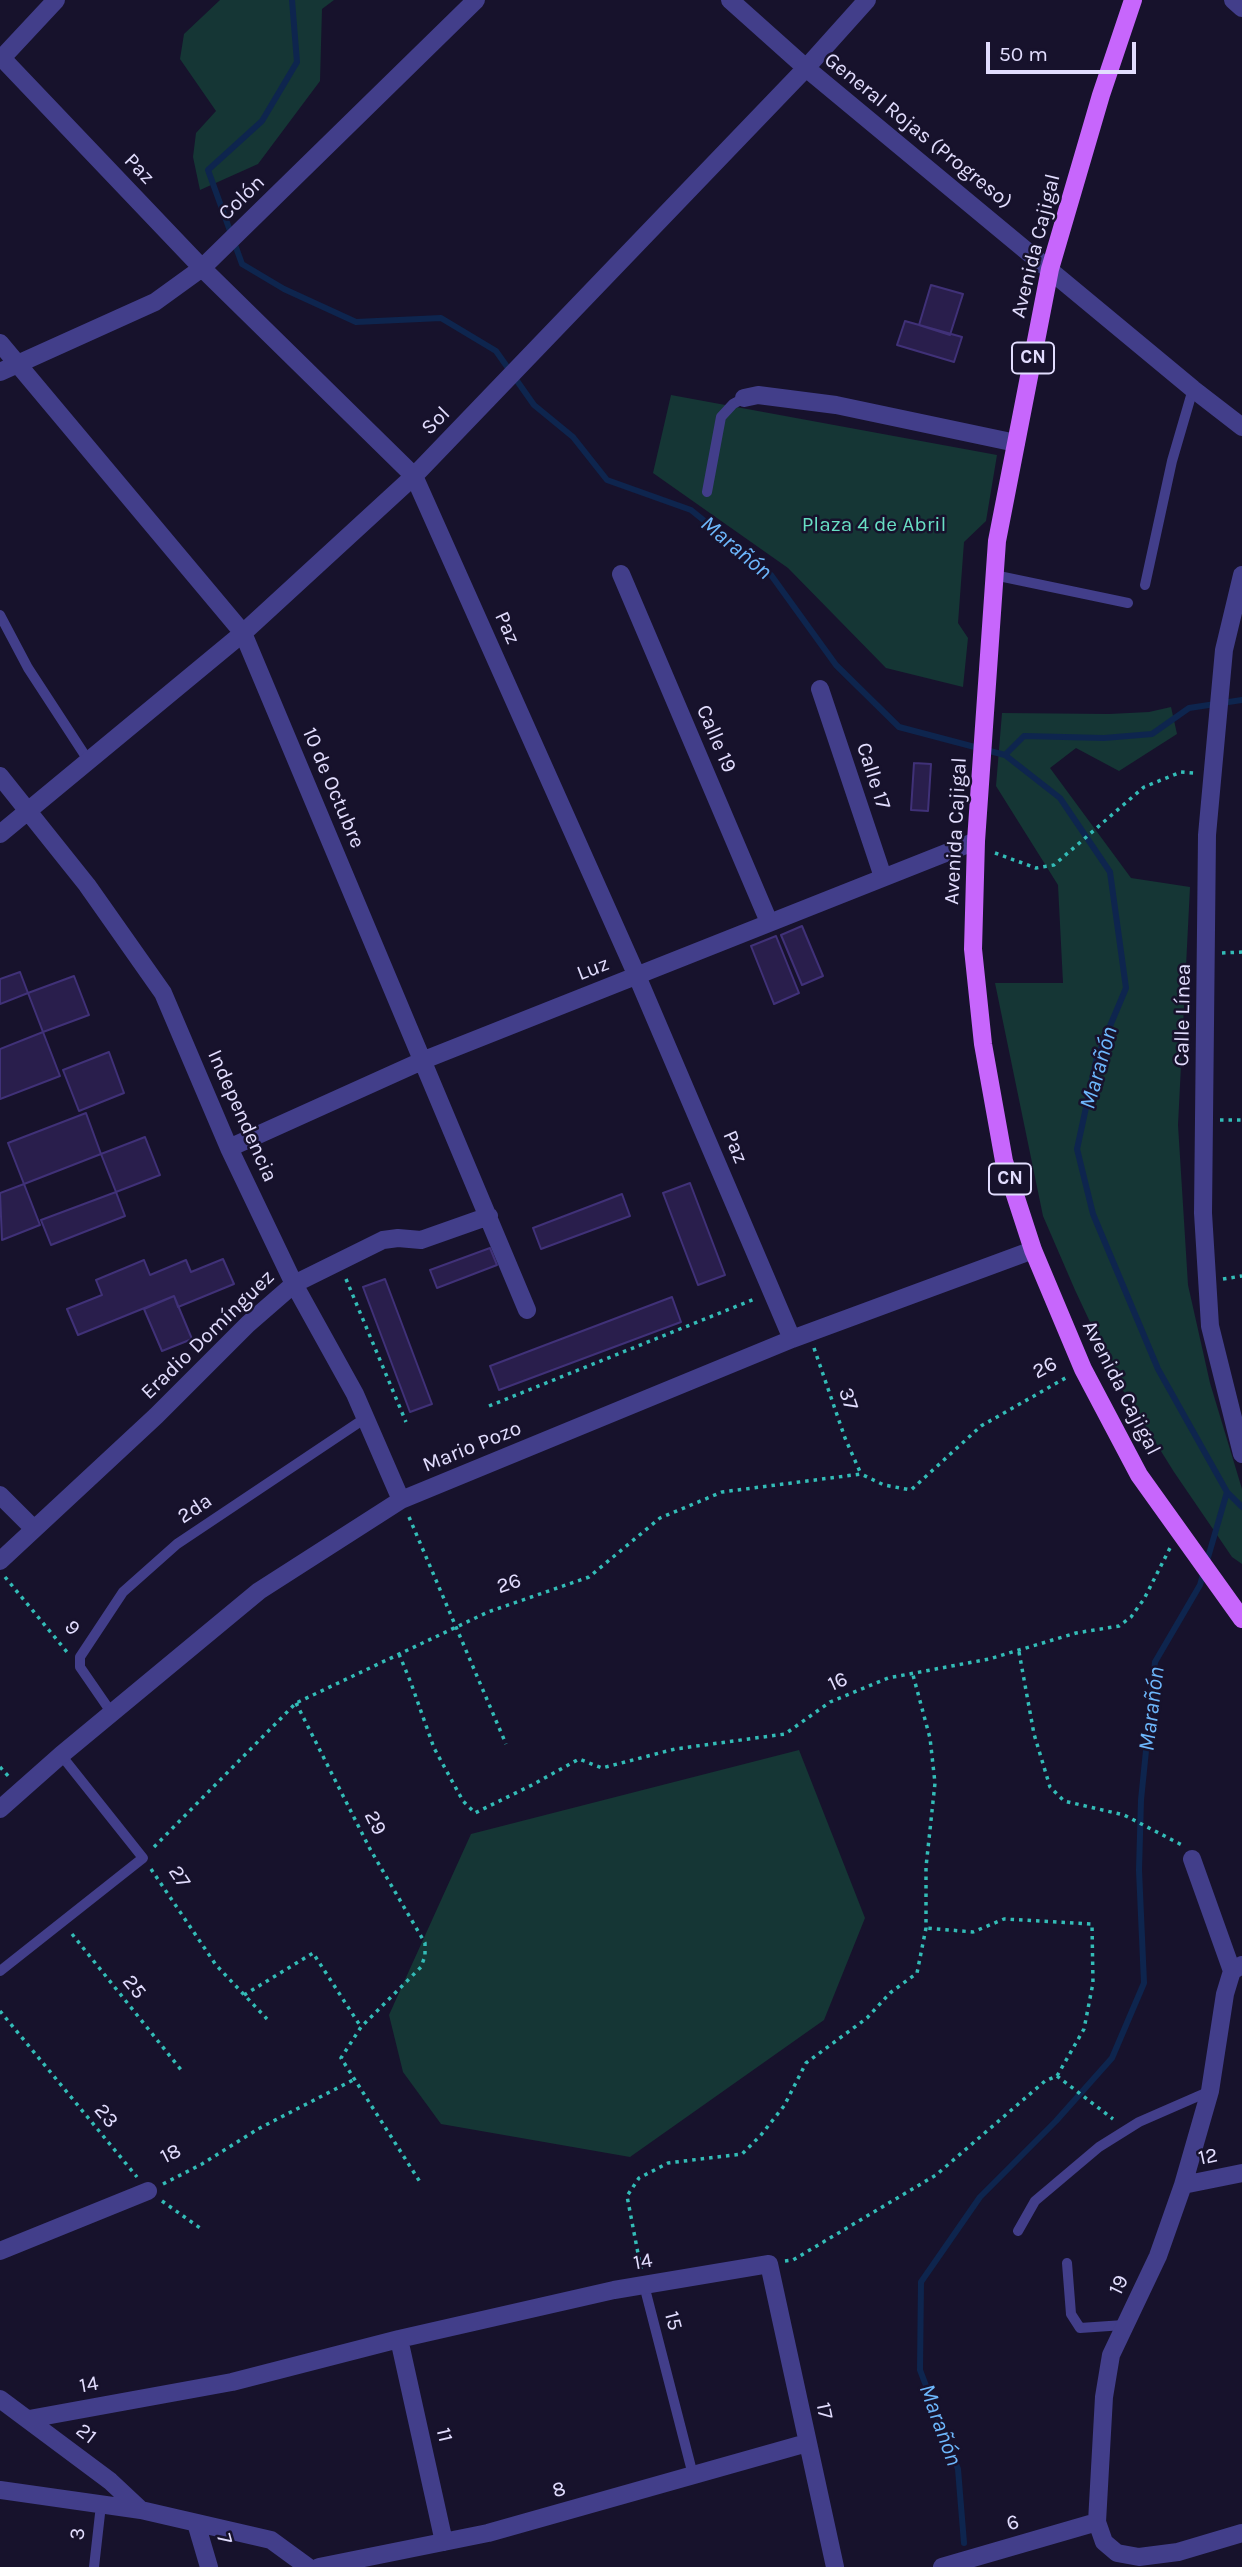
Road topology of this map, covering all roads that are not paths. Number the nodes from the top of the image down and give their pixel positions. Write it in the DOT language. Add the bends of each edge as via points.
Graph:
graph roads {
  1 [pos="56,0"];
  2 [pos="475,0"];
  3 [pos="730,0"];
  4 [pos="867,0"];
  5 [pos="1133,0"];
  6 [pos="1233,0"];
  7 [pos="1242,8"];
  8 [pos="1,58"];
  9 [pos="806,68"];
  10 [pos="208,262"];
  11 [pos="1050,269"];
  12 [pos="0,343"];
  13 [pos="20,364"];
  14 [pos="0,372"];
  15 [pos="1193,389"];
  16 [pos="744,398"];
  17 [pos="1242,427"];
  18 [pos="1016,443"];
  19 [pos="414,476"];
  20 [pos="707,492"];
  21 [pos="621,574"];
  22 [pos="994,575"];
  23 [pos="1242,575"];
  24 [pos="1145,585"];
  25 [pos="1128,603"];
  26 [pos="0,615"];
  27 [pos="243,633"];
  28 [pos="1224,650"];
  29 [pos="1242,658"];
  30 [pos="820,689"];
  31 [pos="88,760"];
  32 [pos="0,776"];
  33 [pos="29,811"];
  34 [pos="0,834"];
  35 [pos="976,844"];
  36 [pos="883,877"];
  37 [pos="769,922"];
  38 [pos="637,976"];
  39 [pos="424,1060"];
  40 [pos="229,1148"];
  41 [pos="489,1216"];
  42 [pos="1033,1250"];
  43 [pos="294,1284"];
  44 [pos="527,1310"];
  45 [pos="792,1339"];
  46 [pos="367,1417"];
  47 [pos="1242,1454"];
  48 [pos="0,1495"];
  49 [pos="401,1500"];
  50 [pos="33,1529"];
  51 [pos="0,1561"];
  52 [pos="1238,1614"];
  53 [pos="80,1667"];
  54 [pos="111,1712"];
  55 [pos="61,1755"];
  56 [pos="0,1809"];
  57 [pos="1192,1859"];
  58 [pos="1237,1968"];
  59 [pos="0,1971"];
  60 [pos="1210,2091"];
  61 [pos="1242,2173"];
  62 [pos="1183,2185"];
  63 [pos="148,2191"];
  64 [pos="1018,2231"];
  65 [pos="0,2251"];
  66 [pos="1067,2263"];
  67 [pos="769,2264"];
  68 [pos="644,2285"];
  69 [pos="1124,2325"];
  70 [pos="399,2339"];
  71 [pos="0,2399"];
  72 [pos="29,2419"];
  73 [pos="807,2443"];
  74 [pos="693,2475"];
  75 [pos="0,2490"];
  76 [pos="101,2505"];
  77 [pos="141,2511"];
  78 [pos="1097,2522"];
  79 [pos="196,2523"];
  80 [pos="1242,2533"];
  81 [pos="444,2542"];
  82 [pos="1180,2559"];
  83 [pos="94,2567"];
  84 [pos="209,2567"];
  85 [pos="308,2567"];
  86 [pos="319,2567"];
  87 [pos="835,2567"];
  88 [pos="942,2567"];
  1 -- 8 [label="street"];
  2 -- 10 [label="street, Colón"];
  3 -- 9 [label="street, General Rojas (Progreso)"];
  4 -- 9 [label="street, Sol"];
  5 -- 11 [label="main road, Avenida Cajigal / CN"];
  6 -- 7 [label="street"];
  8 -- 10 [label="street, Paz"];
  9 -- 11 [label="street, General Rojas (Progreso)"];
  9 -- 19 [label="street, Sol"];
  10 -- 13 [label="street, Colón" via="155,302"];
  10 -- 19 [label="street, Paz"];
  11 -- 15 [label="street, General Rojas (Progreso)"];
  11 -- 18 [label="main road, Avenida Cajigal / CN"];
  12 -- 13 [label="street, 10 de Octubre"];
  13 -- 14 [label="street, Colón"];
  13 -- 27 [label="street, 10 de Octubre"];
  15 -- 17 [label="street, General Rojas (Progreso)"];
  15 -- 24 [label="lane"];
  16 -- 18 [label="street" via="758,395 836,405"];
  16 -- 20 [label="lane" via="721,417"];
  18 -- 22 [label="main road, Avenida Cajigal / CN"];
  19 -- 27 [label="street, Sol"];
  19 -- 38 [label="street, Paz"];
  21 -- 37 [label="street, Calle 19"];
  22 -- 25 [label="lane"];
  22 -- 35 [label="main road, Avenida Cajigal / CN"];
  23 -- 28 [label="street, Calle Línea"];
  26 -- 31 [label="lane" via="28,668"];
  27 -- 31 [label="street, Sol"];
  27 -- 39 [label="street, 10 de Octubre"];
  28 -- 29 [label="street"];
  28 -- 47 [label="street, Calle Línea" via="1207,835 1203,1213 1210,1326"];
  30 -- 36 [label="street, Calle 17"];
  31 -- 33 [label="street, Sol"];
  32 -- 33 [label="street, Independencia"];
  33 -- 34 [label="street, Sol"];
  33 -- 40 [label="street, Independencia" via="163,993"];
  35 -- 36 [label="street, Luz"];
  35 -- 42 [label="main road, Avenida Cajigal / CN" via="973,949 984,1044 1004,1161"];
  36 -- 37 [label="street, Luz"];
  37 -- 38 [label="street, Luz"];
  38 -- 39 [label="street, Luz"];
  38 -- 45 [label="street, Paz"];
  39 -- 40 [label="street, Luz"];
  39 -- 41 [label="street, 10 de Octubre"];
  40 -- 43 [label="street, Independencia"];
  41 -- 43 [label="street, Eradio Domínguez" via="421,1240 383,1240"];
  41 -- 44 [label="street, 10 de Octubre"];
  42 -- 45 [label="street, Mario Pozo"];
  42 -- 52 [label="main road, Avenida Cajigal / CN" via="1083,1368 1139,1475"];
  43 -- 46 [label="street, Independencia"];
  43 -- 50 [label="street, Eradio Domínguez"];
  45 -- 49 [label="street, Mario Pozo"];
  46 -- 49 [label="street, Independencia"];
  46 -- 53 [label="lane, 2da" via="177,1544 123,1592 84,1649"];
  48 -- 50 [label="street"];
  49 -- 54 [label="street, Mario Pozo" via="259,1591"];
  50 -- 51 [label="street, Eradio Domínguez"];
  53 -- 54 [label="lane, 9"];
  54 -- 55 [label="street, Mario Pozo"];
  55 -- 56 [label="street, Mario Pozo"];
  55 -- 59 [label="lane, 27" via="143,1858"];
  57 -- 58 [label="street"];
  58 -- 60 [label="street, 19" via="1225,1994"];
  60 -- 62 [label="street, 19"];
  60 -- 64 [label="lane" via="1139,2122 1099,2147 1035,2201"];
  61 -- 62 [label="street, 12"];
  62 -- 69 [label="street, 19" via="1158,2256"];
  63 -- 65 [label="street, 18"];
  66 -- 69 [label="lane" via="1071,2314 1080,2328"];
  67 -- 68 [label="street, 14"];
  67 -- 73 [label="street, 17"];
  68 -- 70 [label="street, 14"];
  68 -- 74 [label="lane, 15"];
  69 -- 78 [label="street, 19" via="1106,2377"];
  70 -- 72 [label="street, 14" via="232,2382"];
  70 -- 81 [label="street, 11"];
  71 -- 72 [label="street, 21"];
  72 -- 77 [label="street, 21" via="110,2481"];
  73 -- 74 [label="street, 8"];
  73 -- 87 [label="street, 17"];
  74 -- 81 [label="street, 8"];
  75 -- 76 [label="street"];
  76 -- 77 [label="street"];
  76 -- 83 [label="lane, 3"];
  77 -- 79 [label="street"];
  78 -- 82 [label="street" via="1104,2542 1117,2553"];
  78 -- 88 [label="street, 6"];
  79 -- 84 [label="street, 7"];
  79 -- 85 [label="street" via="271,2540"];
  80 -- 82 [label="street"];
  81 -- 86 [label="street, 8"];
}
